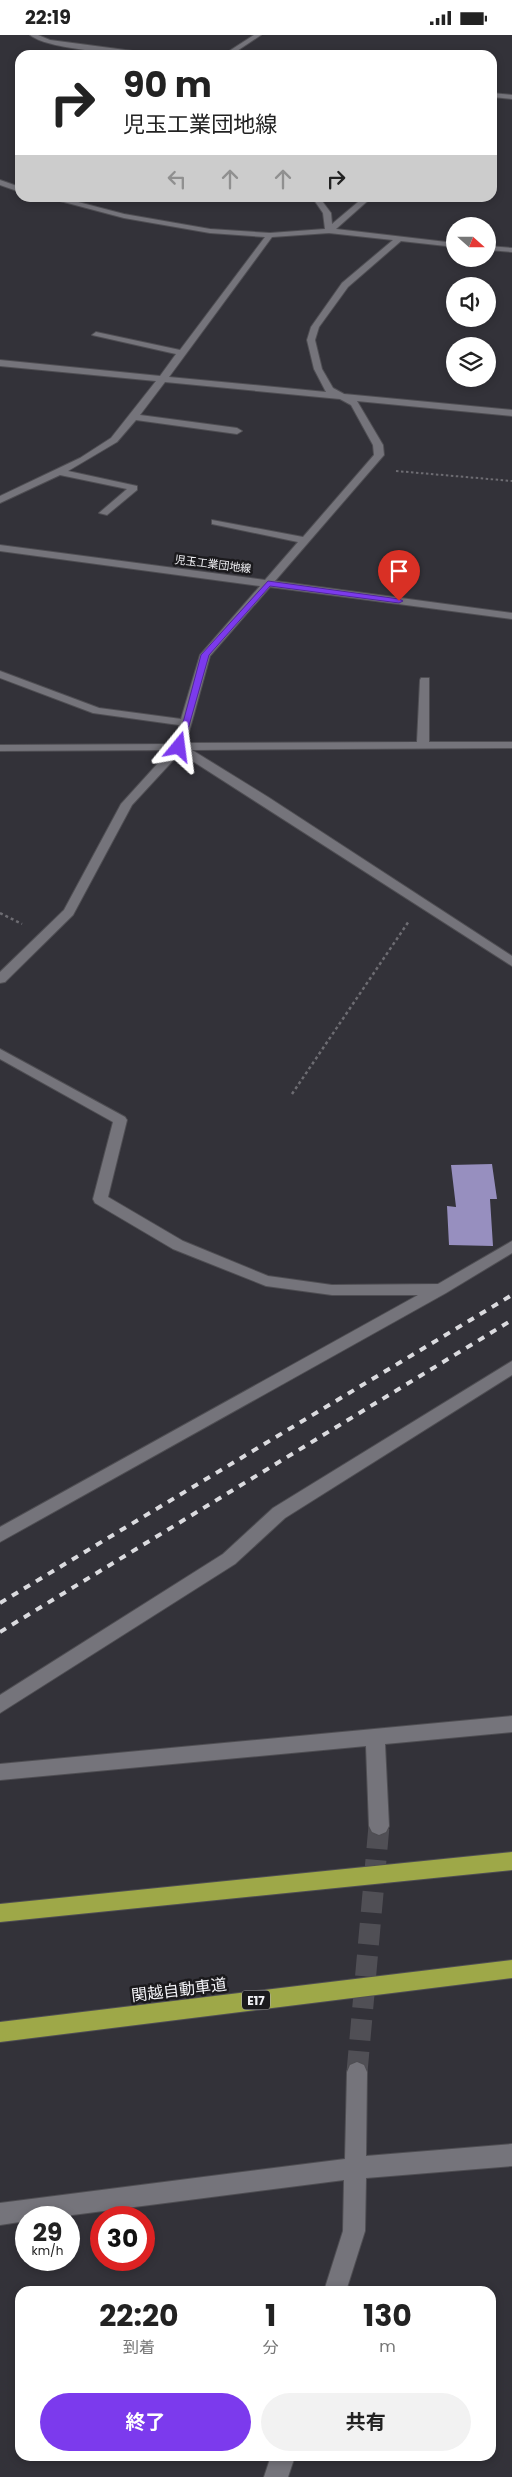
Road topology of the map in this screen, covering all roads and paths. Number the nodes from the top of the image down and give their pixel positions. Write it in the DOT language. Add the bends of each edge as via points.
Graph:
graph roads {
  1 [pos="33,35"];
  2 [pos="258,35"];
  3 [pos="70,37"];
  4 [pos="52,42"];
  5 [pos="56,50"];
  6 [pos="118,50"];
  7 [pos="234,50"];
  8 [pos="497,96"];
  9 [pos="512,97"];
  10 [pos="0,182"];
  11 [pos="15,189"];
  12 [pos="70,202"];
  13 [pos="318,202"];
  14 [pos="363,202"];
  15 [pos="329,231"];
  16 [pos="270,235"];
  17 [pos="398,240"];
  18 [pos="446,244"];
  19 [pos="496,249"];
  20 [pos="512,250"];
  21 [pos="96,335"];
  22 [pos="182,353"];
  23 [pos="0,363"];
  24 [pos="163,378"];
  25 [pos="342,396"];
  26 [pos="512,413"];
  27 [pos="134,417"];
  28 [pos="237,431"];
  29 [pos="368,469"];
  30 [pos="60,472"];
  31 [pos="512,481"];
  32 [pos="0,500"];
  33 [pos="104,513"];
  34 [pos="216,522"];
  35 [pos="305,540"];
  36 [pos="0,548"];
  37 [pos="268,583"];
  38 [pos="512,616"];
  39 [pos="0,674"];
  40 [pos="425,680"];
  41 [pos="186,723"];
  42 [pos="512,745"];
  43 [pos="179,747"];
  44 [pos="423,747"];
  45 [pos="0,748"];
  46 [pos="420,904"];
  47 [pos="512,962"];
  48 [pos="0,979"];
  49 [pos="0,1053"];
  50 [pos="292,1094"];
  51 [pos="512,1246"];
  52 [pos="441,1289"];
  53 [pos="512,1367"];
  54 [pos="0,1535"];
  55 [pos="0,1705"];
  56 [pos="512,1724"];
  57 [pos="375,1736"];
  58 [pos="0,1772"];
  59 [pos="379,1826"];
  60 [pos="512,1861"];
  61 [pos="0,1913"];
  62 [pos="512,1969"];
  63 [pos="0,2033"];
  64 [pos="358,2072"];
  65 [pos="512,2155"];
  66 [pos="356,2167"];
  67 [pos="0,2214"];
  68 [pos="337,2286"];
  69 [pos="281,2461"];
  70 [pos="276,2477"];
  1 -- 4 [label="street"];
  2 -- 7 [label="street"];
  3 -- 4 [label="street"];
  4 -- 5 [label="street"];
  4 -- 6 [label="street"];
  8 -- 9 [label="street"];
  10 -- 11 [label="street"];
  12 -- 16 [label="street" via="210,231"];
  13 -- 15 [label="street" via="326,213"];
  14 -- 15 [label="street"];
  15 -- 16 [label="street"];
  15 -- 17 [label="street"];
  16 -- 22 [label="street"];
  17 -- 18 [label="street"];
  17 -- 25 [label="street" via="345,285 314,327 311,340 318,369 329,390"];
  19 -- 20 [label="street"];
  21 -- 22 [label="street"];
  22 -- 24 [label="street"];
  23 -- 24 [label="street"];
  24 -- 25 [label="street"];
  24 -- 27 [label="street"];
  25 -- 26 [label="street"];
  25 -- 29 [label="street" via="355,403 378,445 379,455"];
  27 -- 28 [label="street"];
  27 -- 30 [label="street" via="114,440"];
  29 -- 31 [label="path"];
  29 -- 35 [label="street"];
  30 -- 32 [label="street"];
  30 -- 33 [label="street" via="134,488"];
  34 -- 35 [label="street"];
  35 -- 37 [label="street"];
  36 -- 37 [label="street, 児玉工業団地線"];
  37 -- 38 [label="street, 児玉工業団地線"];
  37 -- 41 [label="street" via="205,655"];
  39 -- 41 [label="street" via="97,711"];
  40 -- 44 [label="street"];
  41 -- 43 [label="street"];
  42 -- 44 [label="street"];
  43 -- 44 [label="street"];
  43 -- 45 [label="street"];
  43 -- 46 [label="street" via="247,787"];
  43 -- 48 [label="street" via="127,804 69,912"];
  46 -- 47 [label="street"];
  46 -- 50 [label="path"];
  49 -- 52 [label="street" via="120,1120 100,1199 178,1245 266,1281 332,1290"];
  51 -- 52 [label="street"];
  52 -- 54 [label="street"];
  53 -- 55 [label="street" via="279,1513 230,1559"];
  56 -- 57 [label="street"];
  57 -- 58 [label="street"];
  57 -- 59 [label="street"];
  60 -- 61 [label="highway"];
  62 -- 63 [label="highway, 関越自動車道 / E17"];
  64 -- 66 [label="street"];
  65 -- 66 [label="street"];
  66 -- 67 [label="street"];
  66 -- 68 [label="street" via="354,2231"];
  69 -- 70 [label="street"];
}
